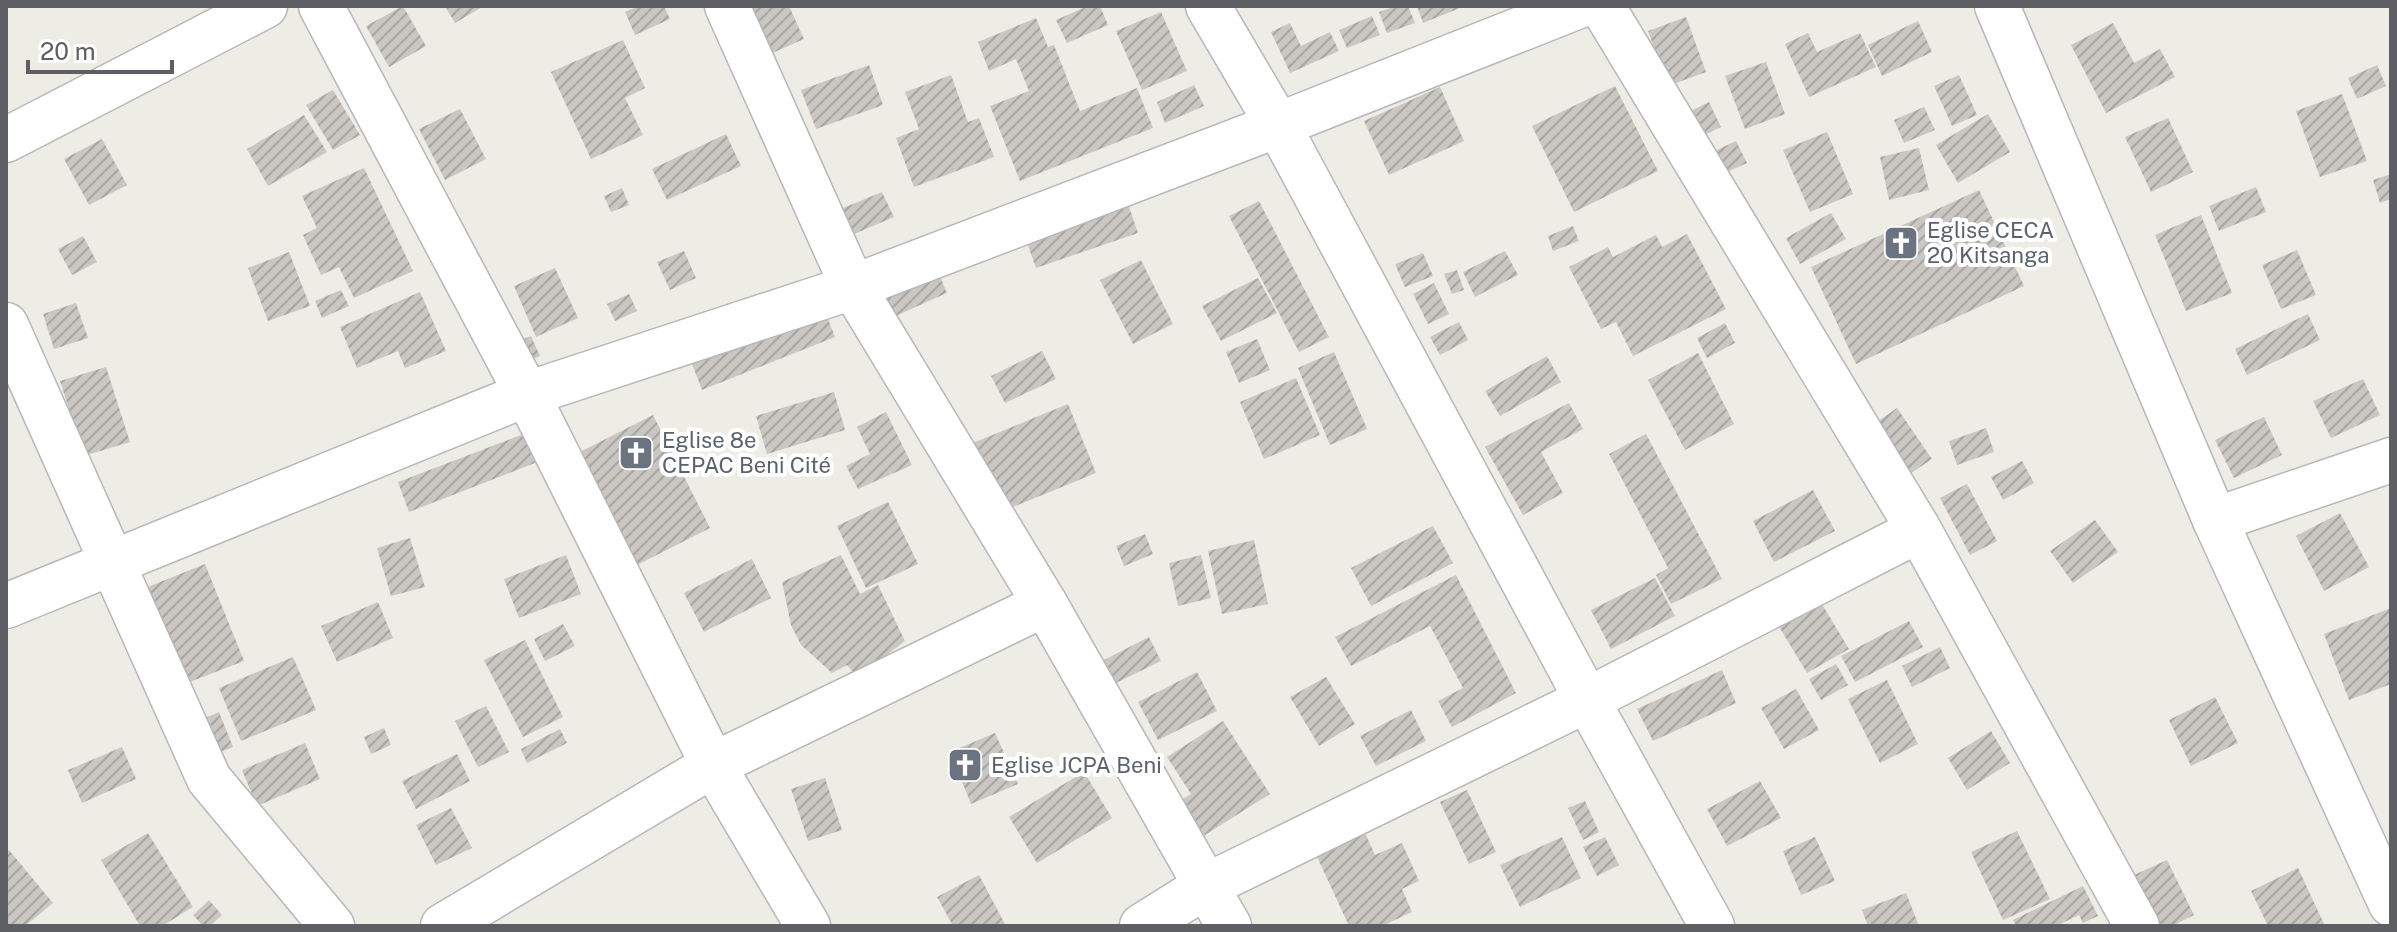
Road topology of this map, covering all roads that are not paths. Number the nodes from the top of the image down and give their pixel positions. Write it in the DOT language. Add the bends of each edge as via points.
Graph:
graph roads {
  1 [pos="265,6"];
  2 [pos="321,6"];
  3 [pos="727,6"];
  4 [pos="1208,6"];
  5 [pos="1579,6"];
  6 [pos="1602,6"];
  7 [pos="1997,6"];
  8 [pos="1278,125"];
  9 [pos="6,140"];
  10 [pos="853,287"];
  11 [pos="6,325"];
  12 [pos="527,394"];
  13 [pos="2391,460"];
  14 [pos="2215,520"];
  15 [pos="1919,530"];
  16 [pos="110,562"];
  17 [pos="1045,604"];
  18 [pos="6,606"];
  19 [pos="1587,700"];
  20 [pos="713,765"];
  21 [pos="1206,886"];
  22 [pos="2391,904"];
  23 [pos="332,926"];
  24 [pos="443,926"];
  25 [pos="808,926"];
  26 [pos="1142,926"];
  27 [pos="1229,926"];
  28 [pos="1712,926"];
  29 [pos="2137,926"];
  1 -- 9 [label="street"];
  2 -- 12 [label="street"];
  3 -- 10 [label="street"];
  4 -- 8 [label="street"];
  5 -- 8 [label="street"];
  6 -- 15 [label="street"];
  7 -- 14 [label="street"];
  8 -- 10 [label="street"];
  8 -- 19 [label="street"];
  10 -- 12 [label="street"];
  10 -- 17 [label="street"];
  11 -- 16 [label="street"];
  12 -- 16 [label="street"];
  12 -- 20 [label="street"];
  13 -- 14 [label="street"];
  14 -- 22 [label="street"];
  15 -- 19 [label="street"];
  15 -- 29 [label="street"];
  16 -- 18 [label="street"];
  16 -- 23 [label="street" via="209,779"];
  17 -- 20 [label="street"];
  17 -- 21 [label="street"];
  19 -- 21 [label="street"];
  19 -- 28 [label="street"];
  20 -- 24 [label="street"];
  20 -- 25 [label="street"];
  21 -- 26 [label="street"];
  21 -- 27 [label="street"];
}
